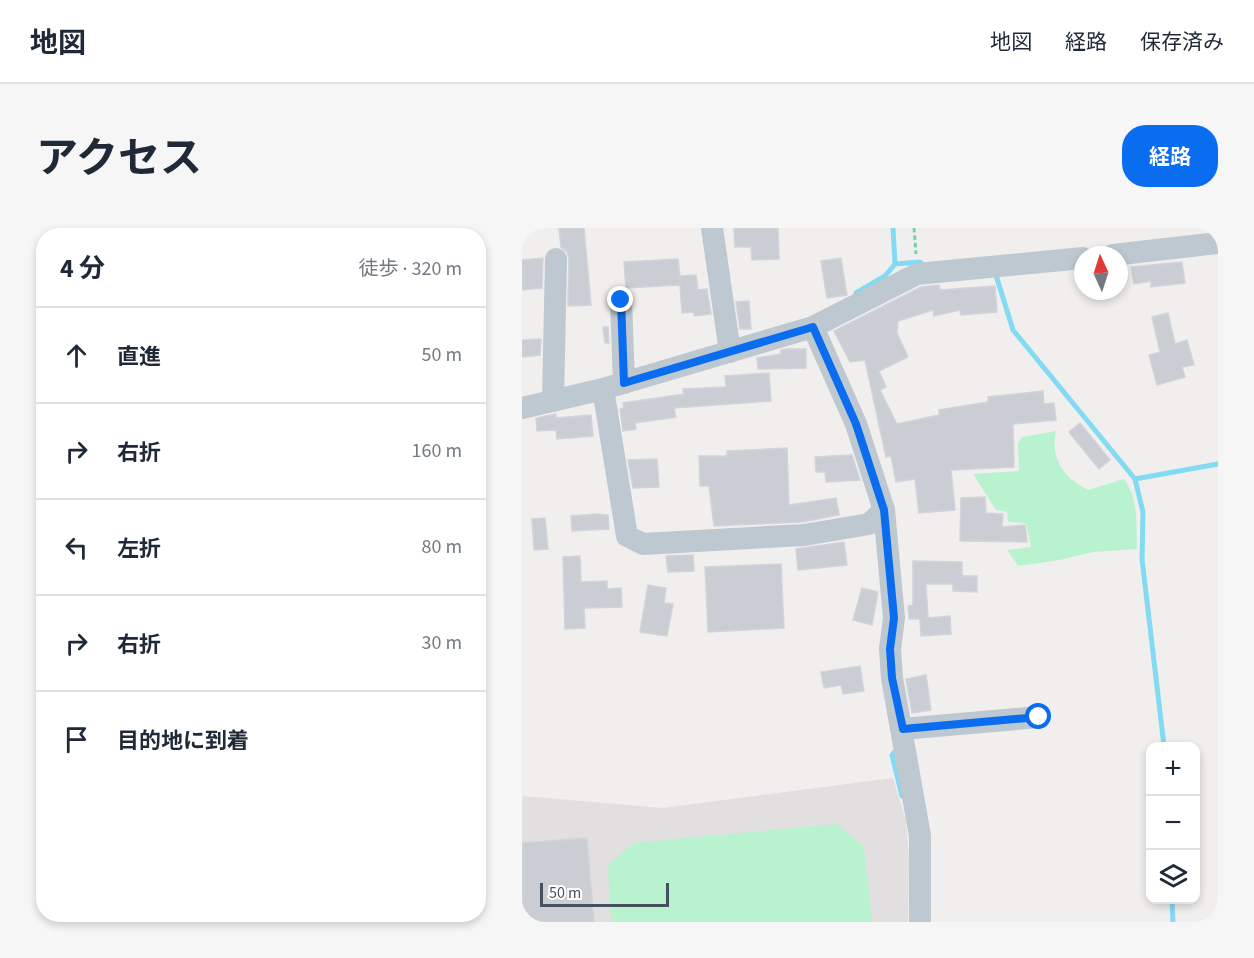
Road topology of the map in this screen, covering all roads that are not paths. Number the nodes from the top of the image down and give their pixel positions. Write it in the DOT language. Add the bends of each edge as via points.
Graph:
graph roads {
  1 [pos="712,228"];
  2 [pos="1218,243"];
  3 [pos="1128,253"];
  4 [pos="556,259"];
  5 [pos="1074,259"];
  6 [pos="621,300"];
  7 [pos="813,327"];
  8 [pos="730,352"];
  9 [pos="614,386"];
  10 [pos="553,401"];
  11 [pos="522,408"];
  12 [pos="884,510"];
  13 [pos="1039,717"];
  14 [pos="903,729"];
  15 [pos="920,922"];
  1 -- 8 [label="street"];
  2 -- 3 [label="street"];
  4 -- 10 [label="street"];
  5 -- 7 [label="street" via="917,274"];
  6 -- 9 [label="street"];
  7 -- 8 [label="street"];
  7 -- 12 [label="street" via="856,424"];
  8 -- 9 [label="street"];
  9 -- 10 [label="street"];
  9 -- 12 [label="street" via="627,536 643,544 804,536 869,524"];
  10 -- 11 [label="street"];
  12 -- 14 [label="street" via="894,618 892,678"];
  13 -- 14 [label="street"];
  14 -- 15 [label="street" via="920,836"];
}
